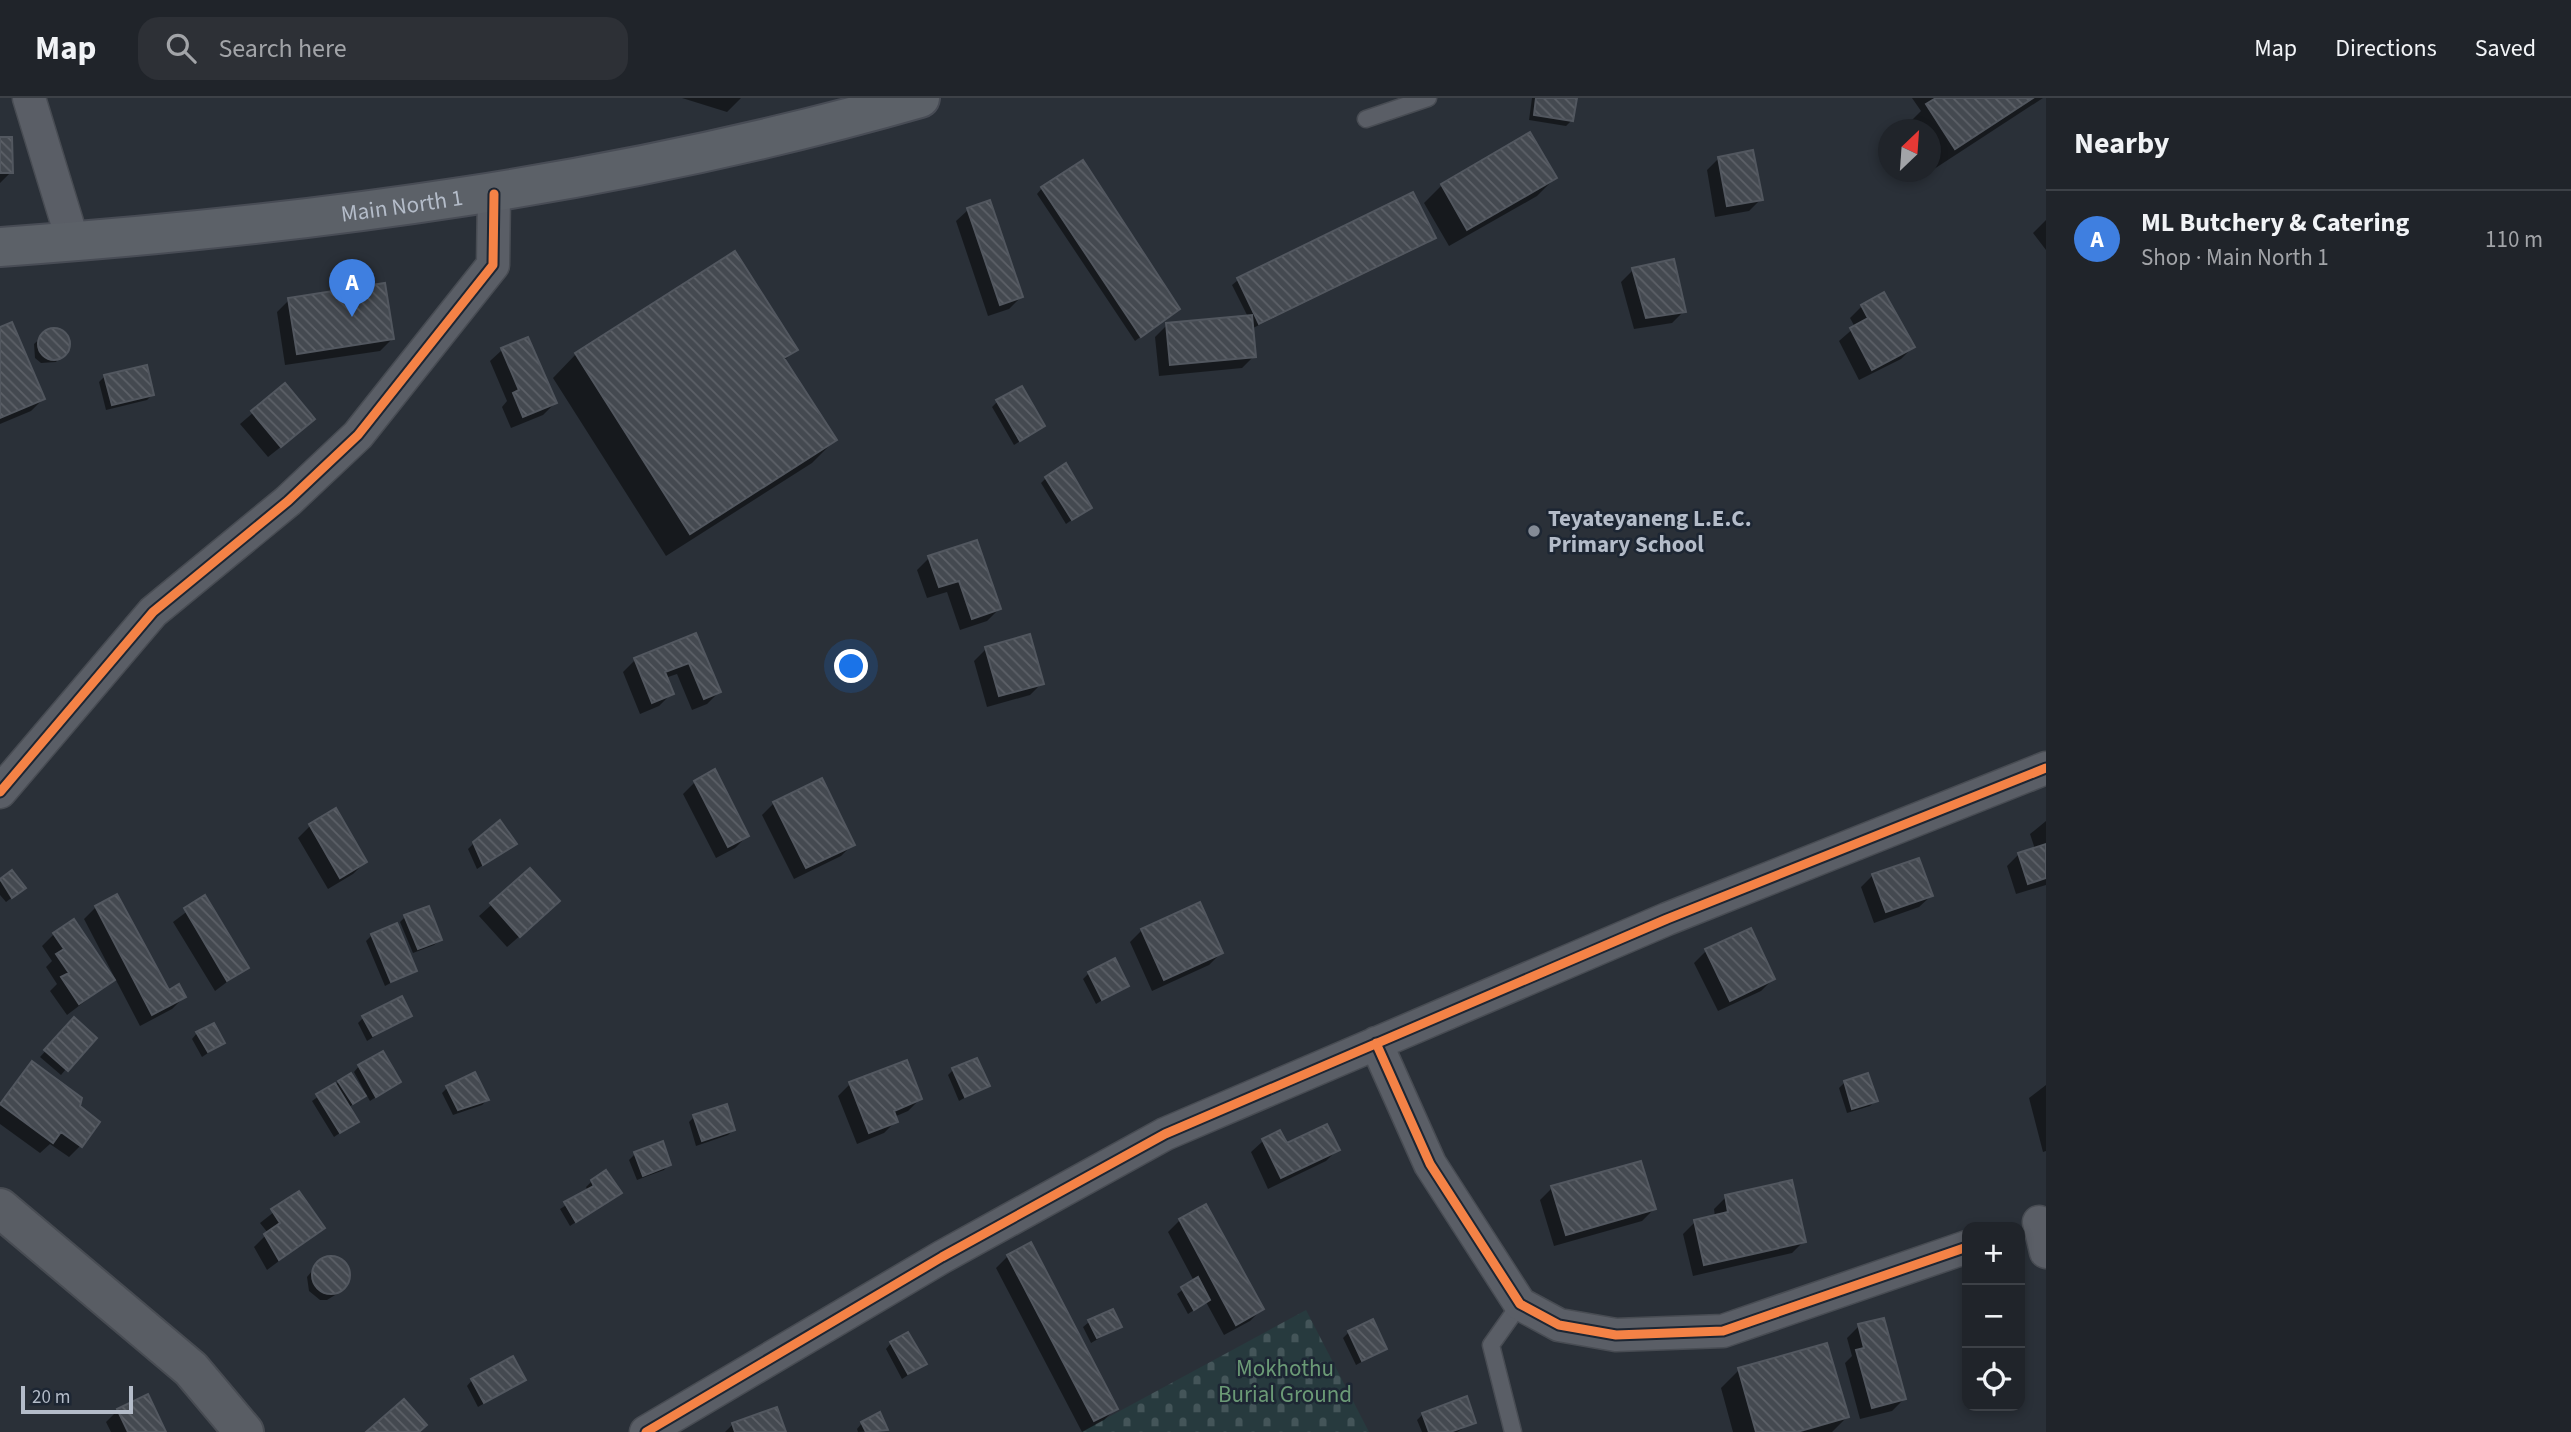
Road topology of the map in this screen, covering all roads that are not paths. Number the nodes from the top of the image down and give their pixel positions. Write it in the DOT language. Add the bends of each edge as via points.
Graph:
graph roads {
  1 [pos="29,98"];
  2 [pos="920,98"];
  3 [pos="1428,98"];
  4 [pos="1366,119"];
  5 [pos="494,194"];
  6 [pos="73,242"];
  7 [pos="0,247"];
  8 [pos="2046,768"];
  9 [pos="0,792"];
  10 [pos="1376,1043"];
  11 [pos="0,1209"];
  12 [pos="1962,1249"];
  13 [pos="1520,1304"];
  14 [pos="244,1432"];
  15 [pos="646,1432"];
  16 [pos="1513,1432"];
  1 -- 6 [label="street"];
  2 -- 5 [label="main road, Main North 1" via="818,127"];
  3 -- 4 [label="lane"];
  5 -- 6 [label="main road, Main North 1" via="167,235"];
  5 -- 9 [label="street" via="493,265 358,435 288,501 153,612"];
  6 -- 7 [label="main road, Main North 1"];
  8 -- 10 [label="street" via="1667,919"];
  10 -- 13 [label="street" via="1430,1164"];
  10 -- 15 [label="street" via="1165,1134 942,1257"];
  11 -- 14 [label="main road" via="191,1369"];
  12 -- 13 [label="street" via="1723,1331 1616,1335 1559,1325"];
  13 -- 16 [label="lane" via="1491,1346"];
}
